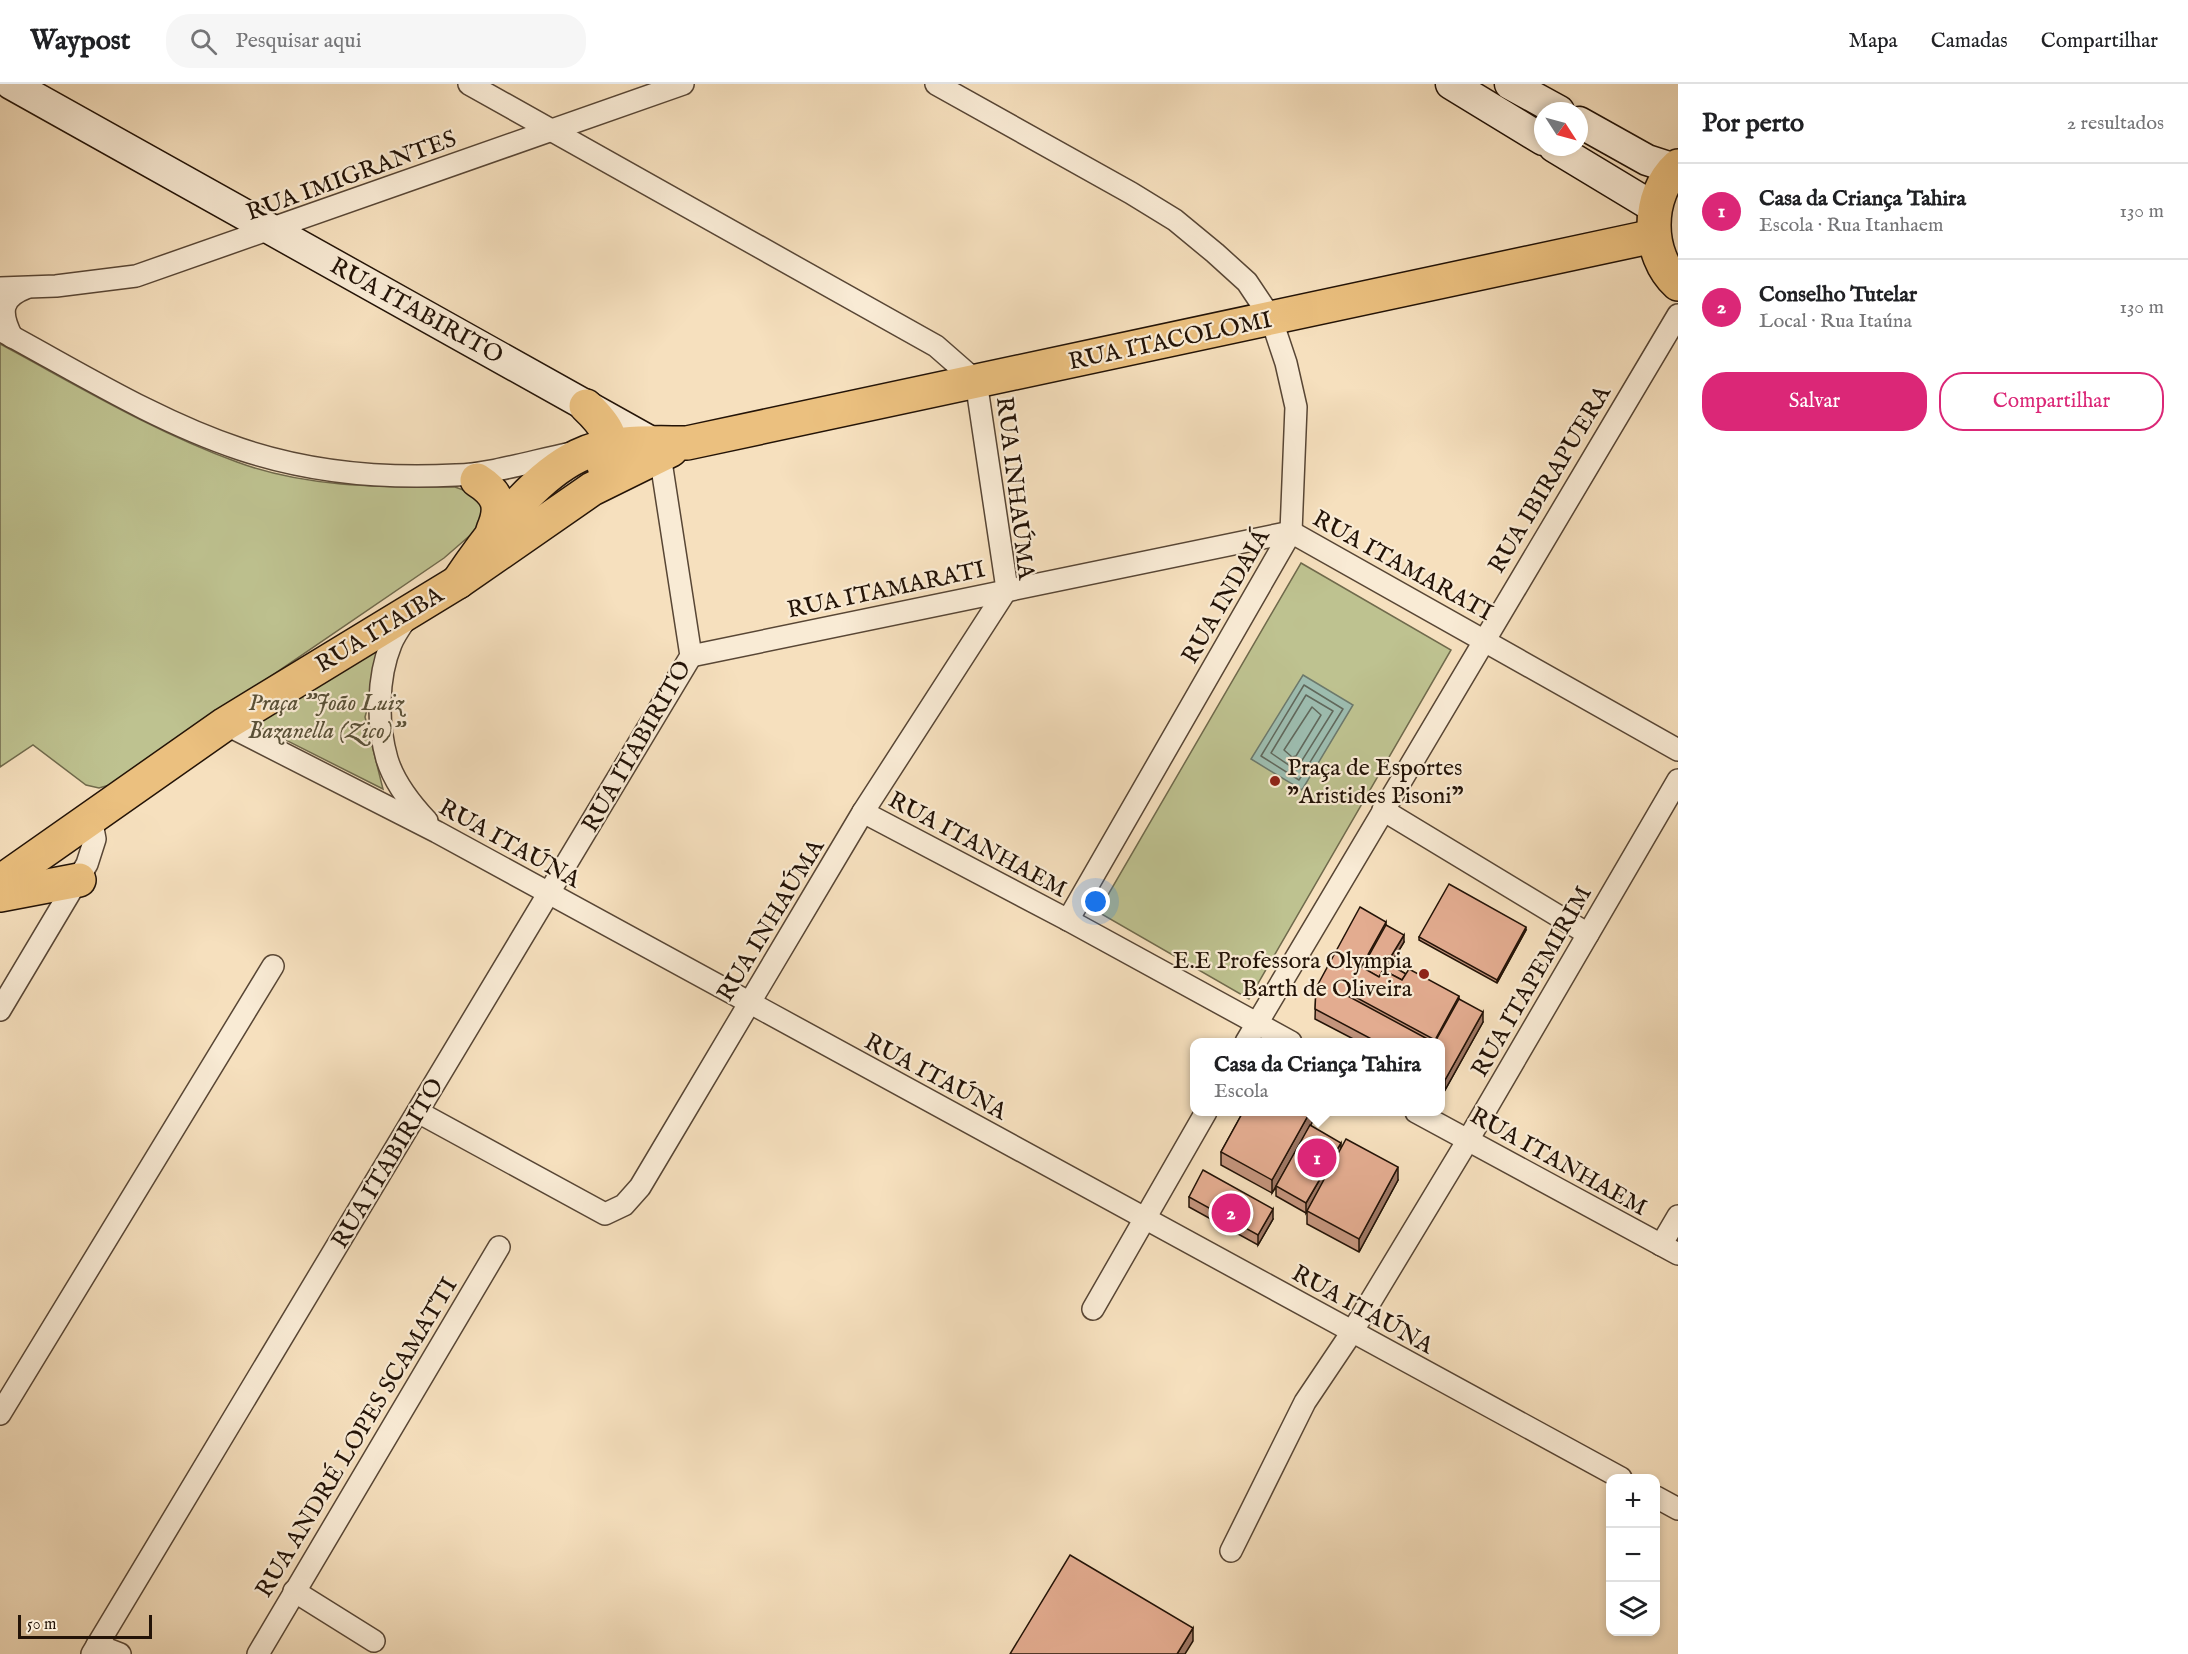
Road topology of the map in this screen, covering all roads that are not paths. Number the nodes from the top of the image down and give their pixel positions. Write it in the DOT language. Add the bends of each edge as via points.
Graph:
graph roads {
  1 [pos="11,84"];
  2 [pos="469,84"];
  3 [pos="683,84"];
  4 [pos="936,84"];
  5 [pos="1450,84"];
  6 [pos="1510,84"];
  7 [pos="1543,102"];
  8 [pos="1588,127"];
  9 [pos="551,131"];
  10 [pos="1534,135"];
  11 [pos="1566,156"];
  12 [pos="1677,167"];
  13 [pos="1655,222"];
  14 [pos="274,230"];
  15 [pos="1678,284"];
  16 [pos="30,287"];
  17 [pos="0,288"];
  18 [pos="1678,315"];
  19 [pos="1270,318"];
  20 [pos="6,333"];
  21 [pos="976,381"];
  22 [pos="586,406"];
  23 [pos="607,447"];
  24 [pos="666,447"];
  25 [pos="468,478"];
  26 [pos="592,489"];
  27 [pos="526,498"];
  28 [pos="562,509"];
  29 [pos="493,530"];
  30 [pos="1291,532"];
  31 [pos="458,582"];
  32 [pos="1007,589"];
  33 [pos="413,608"];
  34 [pos="1483,639"];
  35 [pos="691,656"];
  36 [pos="225,724"];
  37 [pos="1678,750"];
  38 [pos="1678,780"];
  39 [pos="1383,810"];
  40 [pos="863,812"];
  41 [pos="91,818"];
  42 [pos="437,832"];
  43 [pos="79,880"];
  44 [pos="0,882"];
  45 [pos="549,893"];
  46 [pos="0,895"];
  47 [pos="1068,920"];
  48 [pos="1588,934"];
  49 [pos="273,966"];
  50 [pos="749,1004"];
  51 [pos="0,1010"];
  52 [pos="1256,1024"];
  53 [pos="1248,1038"];
  54 [pos="1283,1038"];
  55 [pos="418,1112"];
  56 [pos="1204,1116"];
  57 [pos="1423,1116"];
  58 [pos="1468,1140"];
  59 [pos="1678,1216"];
  60 [pos="1145,1218"];
  61 [pos="499,1247"];
  62 [pos="1669,1249"];
  63 [pos="1093,1309"];
  64 [pos="1352,1332"];
  65 [pos="7,1387"];
  66 [pos="0,1414"];
  67 [pos="1612,1474"];
  68 [pos="1660,1499"];
  69 [pos="1678,1509"];
  70 [pos="1231,1551"];
  71 [pos="294,1591"];
  72 [pos="374,1641"];
  73 [pos="95,1649"];
  74 [pos="120,1654"];
  75 [pos="258,1654"];
  1 -- 14 [label="street, RUA ITABIRITO"];
  2 -- 9 [label="street, RUA INHAÚMA"];
  3 -- 9 [label="street, RUA IMIGRANTES"];
  4 -- 19 [label="street, RUA INDAIÁ" via="1174,220 1246,282"];
  5 -- 10 [label="street"];
  6 -- 7 [label="street"];
  8 -- 12 [label="street" via="1647,160"];
  9 -- 14 [label="street, RUA IMIGRANTES"];
  9 -- 21 [label="street, RUA INHAÚMA" via="936,346"];
  11 -- 13 [label="street"];
  12 -- 13 [label="main road" via="1663,187"];
  13 -- 15 [label="main road" via="1660,259"];
  13 -- 19 [label="main road, RUA ITACOLOMI"];
  14 -- 16 [label="street, RUA IMIGRANTES" via="136,276"];
  14 -- 22 [label="street, RUA ITABIRITO"];
  16 -- 17 [label="street, RUA IMIGRANTES"];
  16 -- 20 [label="street, RUA IMIGRANTES" via="13,293 3,302 1,313"];
  18 -- 34 [label="street, RUA IBIRAPUERA"];
  19 -- 21 [label="main road, RUA ITACOLOMI"];
  19 -- 30 [label="street, RUA INDAIÁ" via="1296,407"];
  20 -- 25 [label="street" via="151,412 241,449 297,464 362,474"];
  21 -- 24 [label="main road, RUA ITACOLOMI"];
  21 -- 32 [label="street, RUA INHAÚMA"];
  22 -- 23 [label="main road" via="606,426"];
  22 -- 24 [label="street, RUA ITABIRITO"];
  23 -- 24 [label="main road, RUA ITAIBA"];
  23 -- 25 [label="street"];
  23 -- 26 [label="main road" via="609,456"];
  23 -- 27 [label="main road, RUA ITAIBA" via="578,455"];
  24 -- 26 [label="main road, RUA ITAIBA"];
  24 -- 35 [label="street, RUA ITABIRITO" via="665,475"];
  25 -- 27 [label="street"];
  25 -- 29 [label="main road" via="494,492 499,502 500,515"];
  26 -- 28 [label="main road, RUA ITAIBA"];
  27 -- 28 [label="main road"];
  27 -- 29 [label="main road, RUA ITAIBA"];
  28 -- 31 [label="main road, RUA ITAIBA"];
  29 -- 31 [label="main road, RUA ITAIBA"];
  30 -- 32 [label="street, RUA ITAMARATI"];
  30 -- 34 [label="street, RUA ITAMARATI"];
  30 -- 47 [label="street, RUA INDAIÁ"];
  31 -- 33 [label="main road, RUA ITAIBA"];
  32 -- 35 [label="street, RUA ITAMARATI"];
  32 -- 40 [label="street, RUA INHAÚMA"];
  33 -- 36 [label="main road, RUA ITAIBA"];
  33 -- 42 [label="street" via="391,644 382,679 381,719 388,760 408,801"];
  34 -- 37 [label="street, RUA ITAMARATI"];
  34 -- 39 [label="street, RUA IBIRAPUERA"];
  35 -- 45 [label="street, RUA ITABIRITO"];
  36 -- 41 [label="main road, RUA ITAIBA"];
  36 -- 42 [label="street, RUA ITAÚNA"];
  38 -- 48 [label="street, RUA ITAPEMIRIM"];
  39 -- 48 [label="street"];
  39 -- 52 [label="street, RUA IBIRAPUERA"];
  40 -- 47 [label="street, RUA ITANHAEM"];
  40 -- 50 [label="street, RUA INHAÚMA"];
  41 -- 43 [label="street" via="93,851"];
  41 -- 44 [label="main road, RUA ITAIBA"];
  42 -- 45 [label="street, RUA ITAÚNA"];
  43 -- 46 [label="main road"];
  43 -- 51 [label="street"];
  45 -- 50 [label="street, RUA ITAÚNA"];
  45 -- 55 [label="street, RUA ITABIRITO"];
  47 -- 52 [label="street, RUA ITANHAEM"];
  48 -- 58 [label="street, RUA ITAPEMIRIM"];
  49 -- 65 [label="street"];
  50 -- 55 [label="street, RUA INHAÚMA" via="640,1187 624,1205 605,1214"];
  50 -- 60 [label="street, RUA ITAÚNA"];
  52 -- 53 [label="street, RUA IBIRAPUERA"];
  52 -- 54 [label="street, RUA ITANHAEM"];
  55 -- 73 [label="street, RUA ITABIRITO"];
  56 -- 60 [label="street"];
  57 -- 58 [label="street, RUA ITANHAEM"];
  58 -- 62 [label="street, RUA ITANHAEM"];
  58 -- 64 [label="street, RUA ITAPEMIRIM"];
  59 -- 62 [label="street"];
  60 -- 63 [label="street"];
  60 -- 64 [label="street, RUA ITAÚNA"];
  61 -- 71 [label="street, RUA ANDRÉ LOPES SCAMATTI"];
  64 -- 67 [label="street, RUA ITAÚNA"];
  64 -- 70 [label="street, RUA ITAPEMIRIM" via="1305,1402"];
  65 -- 66 [label="street"];
  68 -- 69 [label="street"];
  71 -- 72 [label="street"];
  71 -- 75 [label="street, RUA ANDRÉ LOPES SCAMATTI"];
  73 -- 74 [label="street"];
}
